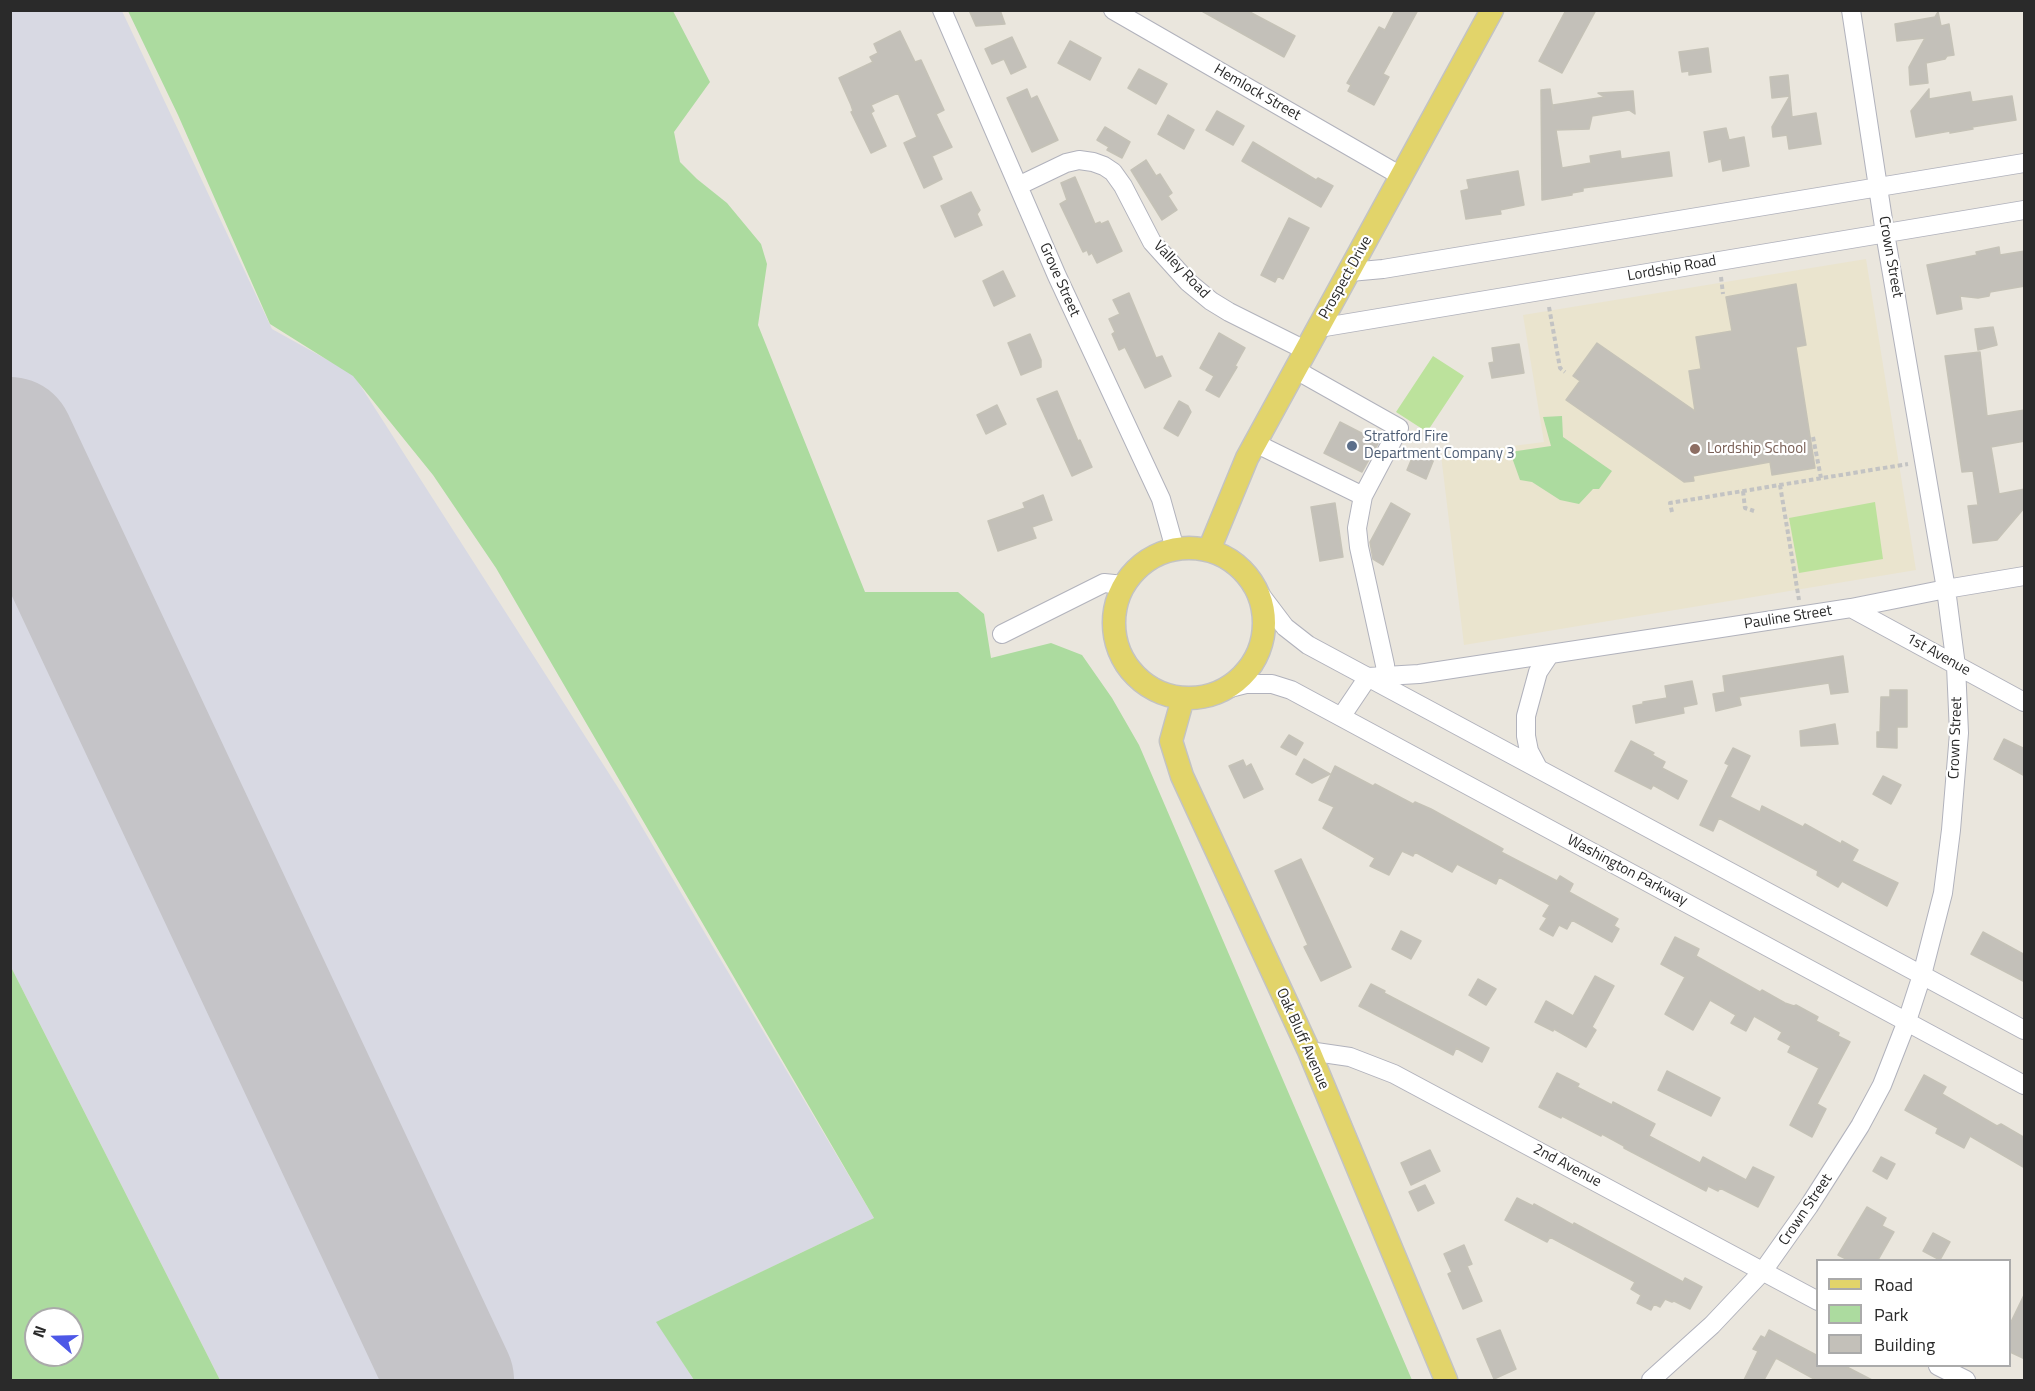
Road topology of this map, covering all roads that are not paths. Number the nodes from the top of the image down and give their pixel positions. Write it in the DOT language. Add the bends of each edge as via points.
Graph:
graph roads {
  1 [pos="942,10"];
  2 [pos="1113,10"];
  3 [pos="1492,10"];
  4 [pos="1851,10"];
  5 [pos="2025,163"];
  6 [pos="1401,176"];
  7 [pos="1018,186"];
  8 [pos="1878,187"];
  9 [pos="2025,210"];
  10 [pos="1885,233"];
  11 [pos="1350,272"];
  12 [pos="1319,328"];
  13 [pos="1301,361"];
  14 [pos="1256,443"];
  15 [pos="1364,496"];
  16 [pos="1175,549"];
  17 [pos="1209,550"];
  18 [pos="2025,576"];
  19 [pos="1124,585"];
  20 [pos="1946,589"];
  21 [pos="1257,590"];
  22 [pos="1851,608"];
  23 [pos="1002,634"];
  24 [pos="1550,654"];
  25 [pos="1956,666"];
  26 [pos="1368,676"];
  27 [pos="1387,681"];
  28 [pos="1222,690"];
  29 [pos="1183,698"];
  30 [pos="2025,702"];
  31 [pos="1341,717"];
  32 [pos="1538,768"];
  33 [pos="1922,975"];
  34 [pos="1907,1021"];
  35 [pos="2025,1030"];
  36 [pos="1309,1051"];
  37 [pos="2025,1085"];
  38 [pos="1763,1271"];
  39 [pos="1816,1299"];
  40 [pos="1942,1367"];
  41 [pos="1446,1380"];
  42 [pos="1651,1380"];
  43 [pos="1966,1380"];
  1 -- 7 [label="street, Grove Street"];
  2 -- 6 [label="street, Hemlock Street"];
  3 -- 6 [label="main road, Prospect Drive"];
  4 -- 8 [label="street, Crown Street"];
  5 -- 8 [label="street"];
  6 -- 11 [label="main road, Prospect Drive"];
  7 -- 13 [label="street, Valley Road" via="1066,163 1079,160 1104,166 1123,186 1152,243 1188,282"];
  7 -- 16 [label="street, Grove Street" via="1161,499"];
  8 -- 10 [label="street, Crown Street"];
  8 -- 11 [label="street"];
  9 -- 10 [label="street, Lordship Road"];
  10 -- 12 [label="street, Lordship Road"];
  10 -- 20 [label="street, Crown Street"];
  11 -- 12 [label="main road, Prospect Drive"];
  12 -- 13 [label="main road, Prospect Drive"];
  13 -- 14 [label="main road, Prospect Drive"];
  13 -- 15 [label="street, Valley Road" via="1400,428"];
  14 -- 15 [label="street"];
  14 -- 17 [label="main road, Prospect Drive"];
  15 -- 27 [label="street" via="1357,528 1359,547"];
  16 -- 17 [label="main road"];
  16 -- 19 [label="main road" via="1137,568"];
  17 -- 21 [label="main road" via="1228,558 1245,572"];
  18 -- 20 [label="street, Pauline Street"];
  19 -- 23 [label="street" via="1104,583"];
  19 -- 29 [label="main road" via="1116,605 1114,627 1118,648 1128,667 1143,682 1162,693"];
  20 -- 22 [label="street, Pauline Street"];
  20 -- 25 [label="street, Crown Street"];
  21 -- 26 [label="street" via="1285,627 1308,645"];
  21 -- 28 [label="main road" via="1264,618 1260,646 1245,672"];
  22 -- 24 [label="street, Pauline Street"];
  22 -- 25 [label="street, 1st Avenue"];
  24 -- 27 [label="street, Pauline Street"];
  24 -- 32 [label="street" via="1538,672 1526,716 1529,752"];
  25 -- 30 [label="street, 1st Avenue"];
  25 -- 33 [label="street, Crown Street" via="1959,732 1951,830 1943,893"];
  26 -- 27 [label="street, Pauline Street"];
  26 -- 31 [label="street"];
  27 -- 32 [label="street"];
  28 -- 29 [label="main road"];
  28 -- 31 [label="street, Washington Parkway" via="1246,684 1272,684"];
  29 -- 36 [label="main road, Oak Bluff Avenue" via="1171,741 1182,776"];
  31 -- 34 [label="street, Washington Parkway"];
  32 -- 33 [label="street"];
  33 -- 34 [label="street, Crown Street"];
  33 -- 35 [label="street"];
  34 -- 37 [label="street, Washington Parkway"];
  34 -- 38 [label="street, Crown Street" via="1882,1085 1860,1126"];
  36 -- 38 [label="street, 2nd Avenue" via="1350,1057 1394,1074"];
  36 -- 41 [label="main road, Oak Bluff Avenue"];
  38 -- 39 [label="street, 2nd Avenue"];
  38 -- 42 [label="street, Crown Street" via="1712,1325"];
  40 -- 43 [label="street"];
}
